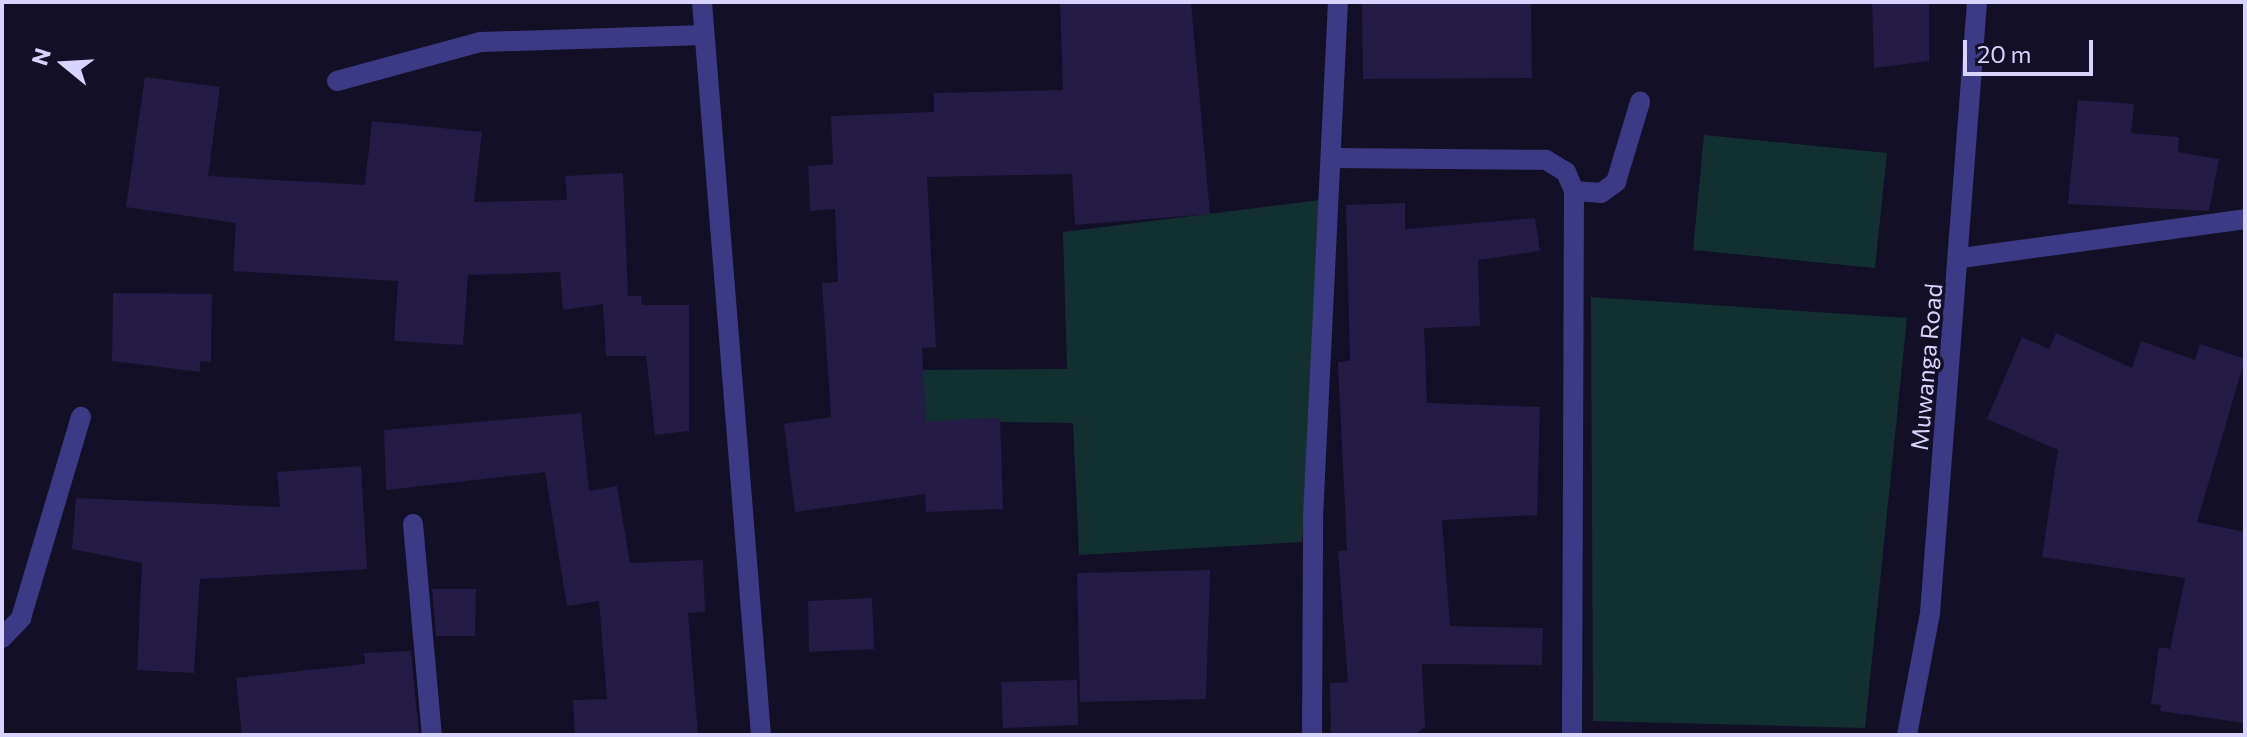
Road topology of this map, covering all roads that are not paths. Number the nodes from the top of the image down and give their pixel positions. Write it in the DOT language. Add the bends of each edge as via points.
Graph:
graph roads {
  1 [pos="702,2"];
  2 [pos="1338,2"];
  3 [pos="1977,2"];
  4 [pos="704,35"];
  5 [pos="337,81"];
  6 [pos="1640,102"];
  7 [pos="1332,158"];
  8 [pos="1574,191"];
  9 [pos="2245,219"];
  10 [pos="1961,258"];
  11 [pos="81,417"];
  12 [pos="413,524"];
  13 [pos="2,638"];
  14 [pos="432,735"];
  15 [pos="761,735"];
  16 [pos="1312,735"];
  17 [pos="1572,735"];
  18 [pos="1907,735"];
  1 -- 4 [label="street"];
  2 -- 7 [label="street"];
  3 -- 10 [label="street, Muwanga Road"];
  4 -- 5 [label="street" via="481,42"];
  4 -- 15 [label="street"];
  6 -- 8 [label="street" via="1616,182 1601,193"];
  7 -- 8 [label="street" via="1546,160 1566,172"];
  7 -- 16 [label="street" via="1313,517"];
  8 -- 17 [label="street"];
  9 -- 10 [label="street"];
  10 -- 18 [label="street, Muwanga Road" via="1930,613"];
  11 -- 13 [label="street" via="21,618"];
  12 -- 14 [label="street"];
}
